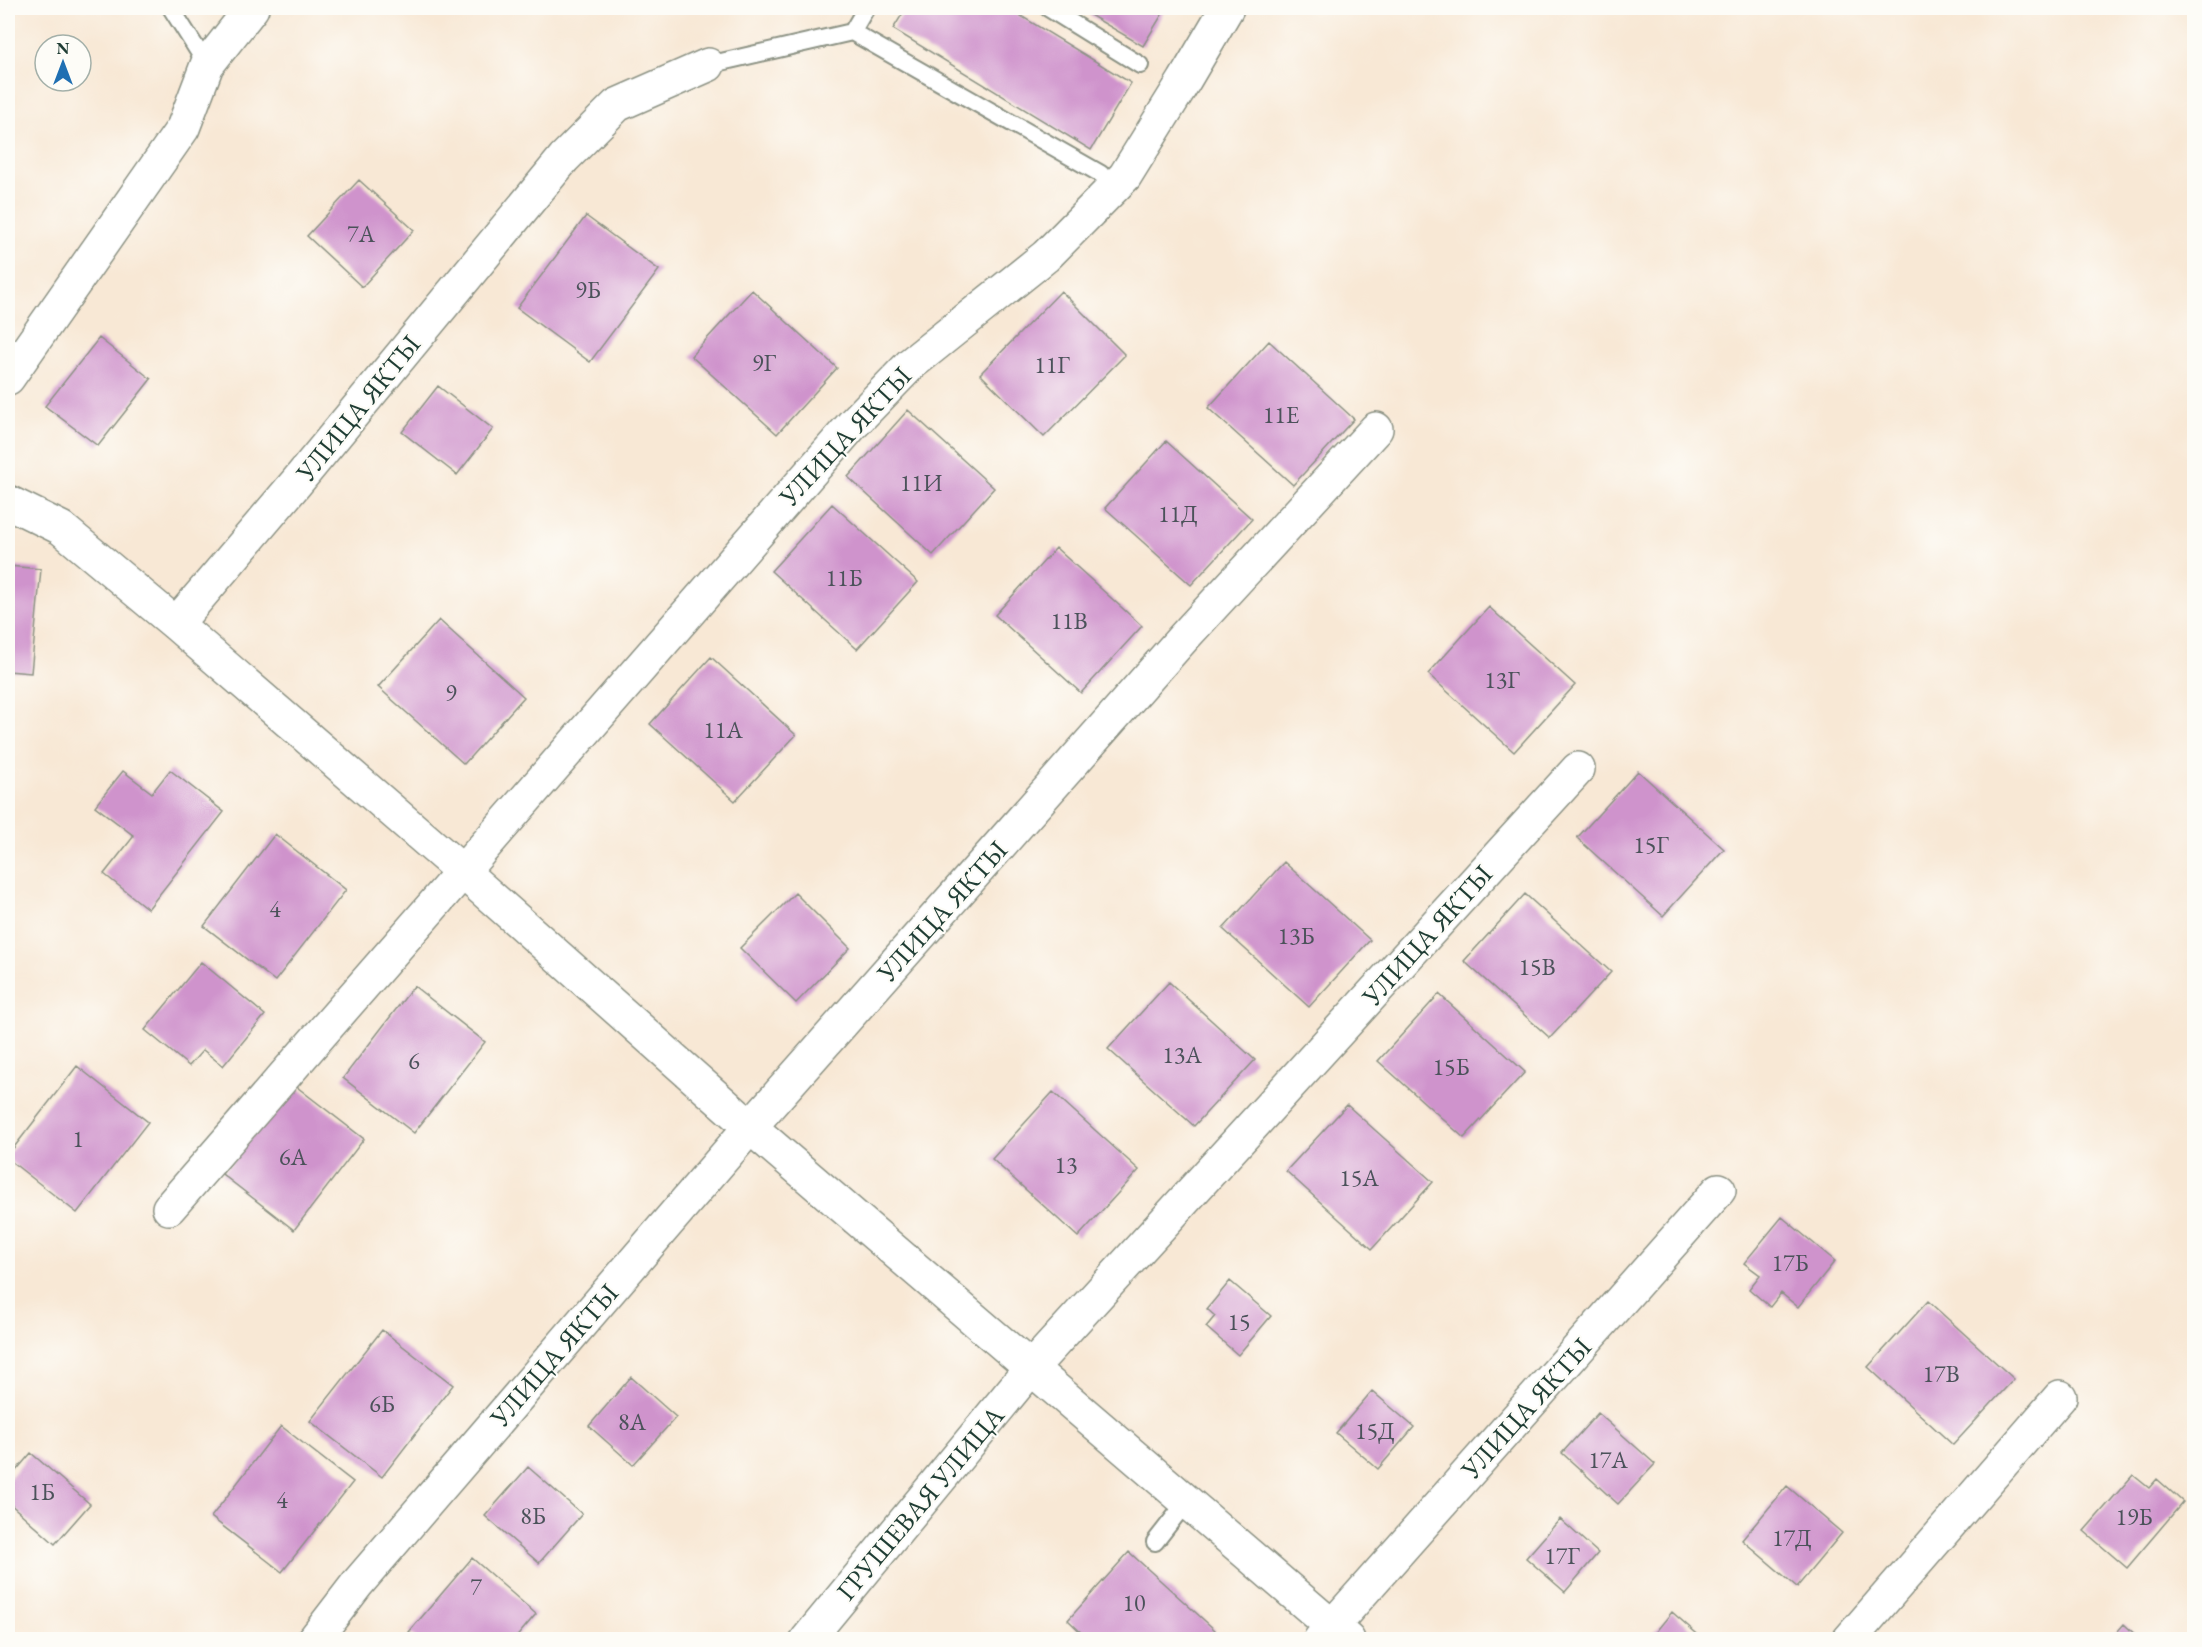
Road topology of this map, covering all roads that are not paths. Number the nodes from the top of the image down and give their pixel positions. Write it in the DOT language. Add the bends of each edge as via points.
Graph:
graph roads {
  1 [pos="171,8"];
  2 [pos="252,8"];
  3 [pos="867,8"];
  4 [pos="1048,8"];
  5 [pos="1227,8"];
  6 [pos="852,32"];
  7 [pos="207,64"];
  8 [pos="708,64"];
  9 [pos="1140,64"];
  10 [pos="1101,174"];
  11 [pos="8,378"];
  12 [pos="1376,429"];
  13 [pos="8,502"];
  14 [pos="176,624"];
  15 [pos="1578,769"];
  16 [pos="463,872"];
  17 [pos="750,1127"];
  18 [pos="1719,1190"];
  19 [pos="169,1208"];
  20 [pos="1032,1367"];
  21 [pos="2060,1397"];
  22 [pos="1187,1501"];
  23 [pos="1155,1542"];
  24 [pos="1334,1635"];
  25 [pos="314,1640"];
  26 [pos="807,1640"];
  27 [pos="1849,1640"];
  1 -- 7 [label="lane"];
  2 -- 7 [label="street"];
  3 -- 6 [label="lane"];
  4 -- 9 [label="lane"];
  5 -- 16 [label="street, УЛИЦА ЯКТЫ" via="1125,176 1047,256 911,364 852,425"];
  6 -- 8 [label="lane"];
  6 -- 10 [label="lane"];
  7 -- 11 [label="street" via="183,128"];
  8 -- 14 [label="street, УЛИЦА ЯКТЫ" via="617,105 564,158"];
  12 -- 17 [label="street, УЛИЦА ЯКТЫ" via="1184,637"];
  13 -- 14 [label="street, УЛИЦА ЯКТЫ" via="61,528"];
  14 -- 16 [label="street, УЛИЦА ЯКТЫ"];
  15 -- 20 [label="street, УЛИЦА ЯКТЫ"];
  16 -- 17 [label="street, УЛИЦА ЯКТЫ"];
  16 -- 19 [label="street, УЛИЦА ЯКТЫ"];
  17 -- 20 [label="street, УЛИЦА ЯКТЫ"];
  17 -- 25 [label="street, УЛИЦА ЯКТЫ" via="357,1584"];
  18 -- 24 [label="street, УЛИЦА ЯКТЫ"];
  20 -- 22 [label="street, УЛИЦА ЯКТЫ"];
  20 -- 26 [label="street, ГРУШЕВАЯ УЛИЦА"];
  21 -- 27 [label="street"];
  22 -- 23 [label="lane"];
  22 -- 24 [label="street, УЛИЦА ЯКТЫ"];
}
